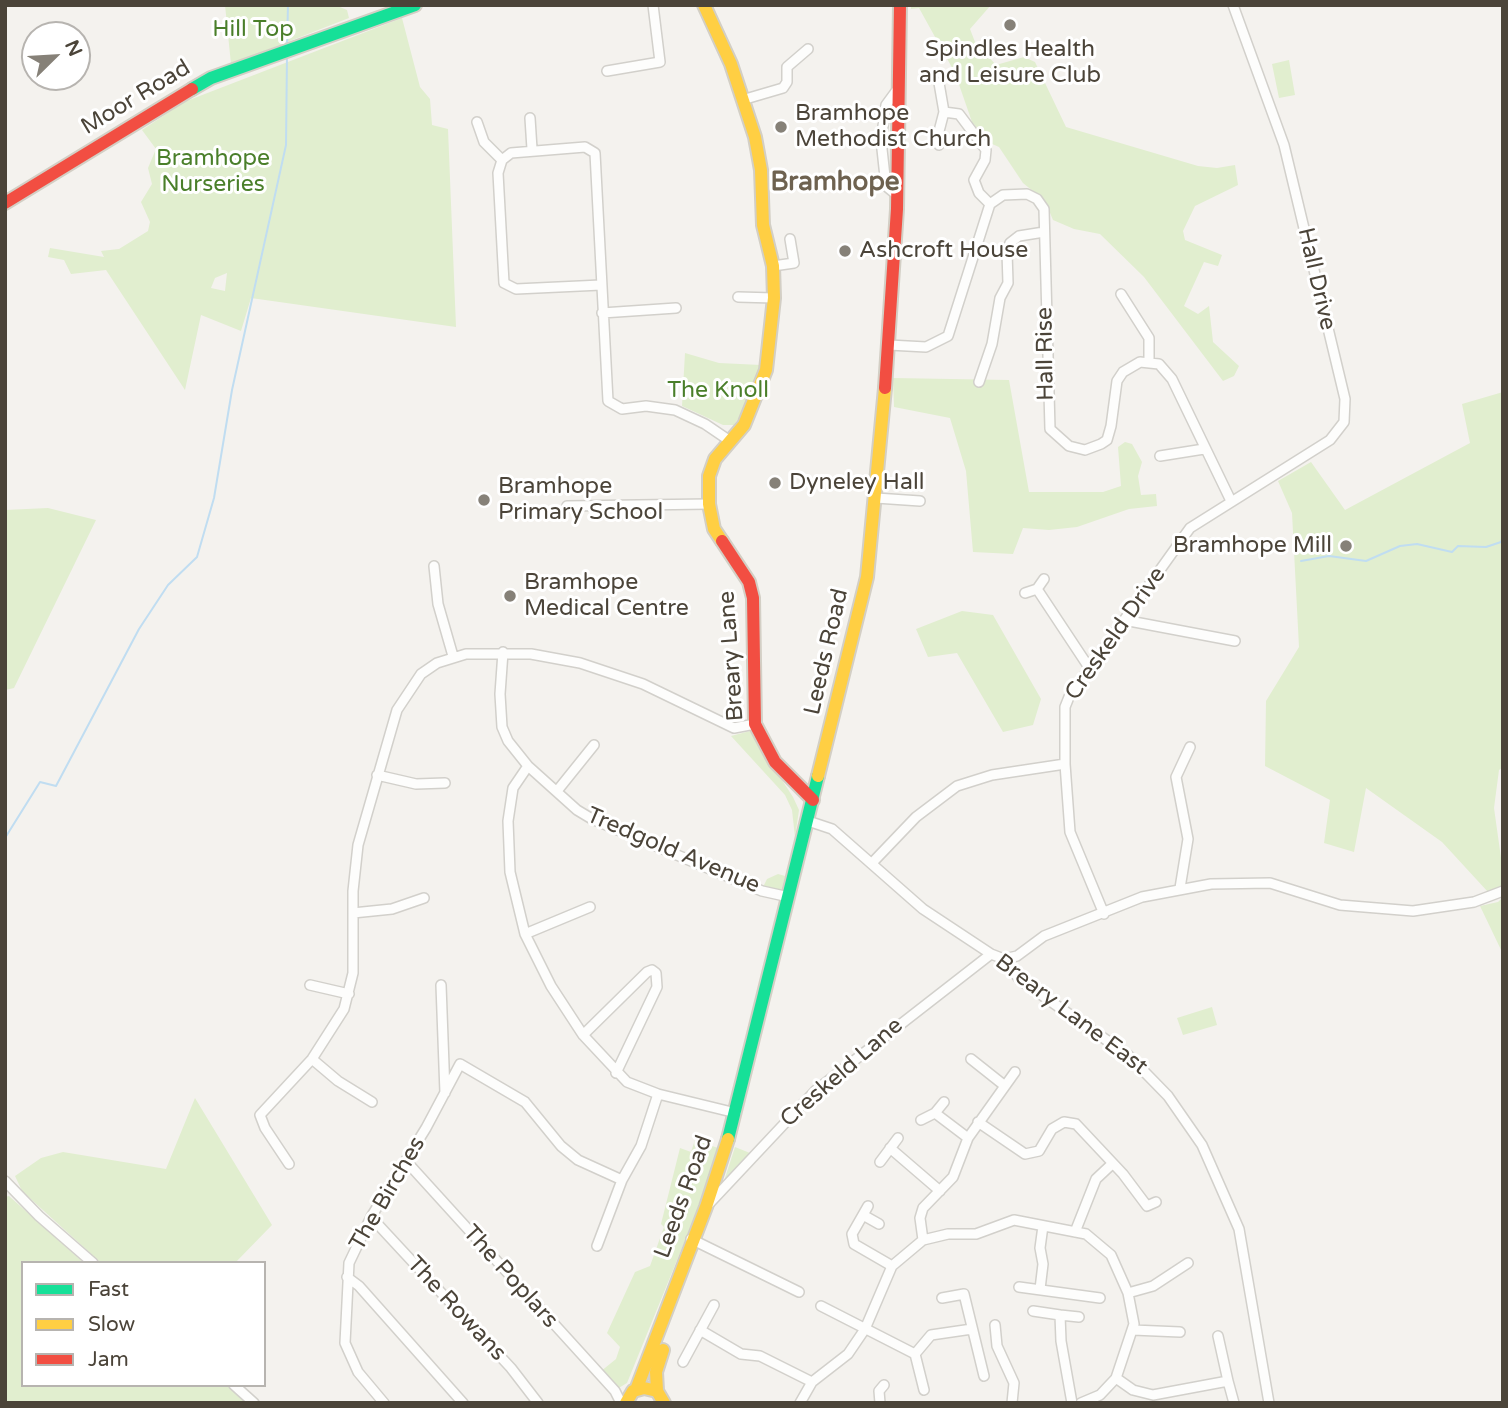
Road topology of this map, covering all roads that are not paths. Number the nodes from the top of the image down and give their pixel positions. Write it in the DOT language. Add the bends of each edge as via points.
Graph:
graph roads {
  1 [pos="415,5"];
  2 [pos="653,5"];
  3 [pos="900,5"];
  4 [pos="1233,5"];
  5 [pos="708,8"];
  6 [pos="808,49"];
  7 [pos="607,71"];
  8 [pos="939,83"];
  9 [pos="742,100"];
  10 [pos="944,112"];
  11 [pos="530,118"];
  12 [pos="477,122"];
  13 [pos="939,145"];
  14 [pos="532,149"];
  15 [pos="502,160"];
  16 [pos="5,203"];
  17 [pos="990,204"];
  18 [pos="1044,232"];
  19 [pos="790,239"];
  20 [pos="773,266"];
  21 [pos="601,285"];
  22 [pos="1121,294"];
  23 [pos="738,297"];
  24 [pos="774,298"];
  25 [pos="676,308"];
  26 [pos="602,313"];
  27 [pos="889,345"];
  28 [pos="1149,361"];
  29 [pos="979,382"];
  30 [pos="730,441"];
  31 [pos="1204,449"];
  32 [pos="1160,456"];
  33 [pos="876,498"];
  34 [pos="920,501"];
  35 [pos="1231,501"];
  36 [pos="709,504"];
  37 [pos="567,506"];
  38 [pos="434,566"];
  39 [pos="1044,579"];
  40 [pos="1037,589"];
  41 [pos="1025,593"];
  42 [pos="1124,621"];
  43 [pos="1235,641"];
  44 [pos="503,652"];
  45 [pos="453,656"];
  46 [pos="1090,669"];
  47 [pos="755,724"];
  48 [pos="594,745"];
  49 [pos="1190,747"];
  50 [pos="1065,764"];
  51 [pos="528,766"];
  52 [pos="377,775"];
  53 [pos="445,783"];
  54 [pos="557,791"];
  55 [pos="813,800"];
  56 [pos="808,821"];
  57 [pos="872,863"];
  58 [pos="1180,888"];
  59 [pos="1503,891"];
  60 [pos="789,897"];
  61 [pos="424,898"];
  62 [pos="590,906"];
  63 [pos="354,913"];
  64 [pos="1104,914"];
  65 [pos="525,934"];
  66 [pos="991,954"];
  67 [pos="1004,959"];
  68 [pos="310,985"];
  69 [pos="441,985"];
  70 [pos="349,994"];
  71 [pos="583,1035"];
  72 [pos="312,1059"];
  73 [pos="971,1059"];
  74 [pos="1016,1072"];
  75 [pos="616,1073"];
  76 [pos="1005,1086"];
  77 [pos="445,1093"];
  78 [pos="659,1094"];
  79 [pos="372,1101"];
  80 [pos="944,1102"];
  81 [pos="736,1113"];
  82 [pos="935,1113"];
  83 [pos="921,1121"];
  84 [pos="978,1122"];
  85 [pos="898,1138"];
  86 [pos="968,1138"];
  87 [pos="890,1148"];
  88 [pos="407,1161"];
  89 [pos="880,1162"];
  90 [pos="289,1164"];
  91 [pos="1112,1164"];
  92 [pos="622,1180"];
  93 [pos="5,1181"];
  94 [pos="940,1191"];
  95 [pos="868,1206"];
  96 [pos="1148,1206"];
  97 [pos="706,1207"];
  98 [pos="863,1215"];
  99 [pos="371,1217"];
  100 [pos="879,1224"];
  101 [pos="1044,1226"];
  102 [pos="1075,1232"];
  103 [pos="691,1239"];
  104 [pos="923,1240"];
  105 [pos="597,1246"];
  106 [pos="91,1261"];
  107 [pos="1188,1263"];
  108 [pos="892,1266"];
  109 [pos="346,1277"];
  110 [pos="674,1286"];
  111 [pos="1019,1287"];
  112 [pos="1040,1289"];
  113 [pos="799,1292"];
  114 [pos="1128,1293"];
  115 [pos="942,1298"];
  116 [pos="1100,1298"];
  117 [pos="713,1305"];
  118 [pos="821,1306"];
  119 [pos="1033,1311"];
  120 [pos="1060,1315"];
  121 [pos="1079,1317"];
  122 [pos="995,1325"];
  123 [pos="972,1328"];
  124 [pos="865,1329"];
  125 [pos="700,1330"];
  126 [pos="1133,1330"];
  127 [pos="1180,1332"];
  128 [pos="1218,1336"];
  129 [pos="915,1354"];
  130 [pos="684,1362"];
  131 [pos="984,1376"];
  132 [pos="1116,1378"];
  133 [pos="1228,1381"];
  134 [pos="812,1382"];
  135 [pos="884,1385"];
  136 [pos="236,1387"];
  137 [pos="924,1390"];
  138 [pos="615,1391"];
  139 [pos="635,1391"];
  140 [pos="663,1399"];
  141 [pos="254,1403"];
  142 [pos="384,1403"];
  143 [pos="463,1403"];
  144 [pos="538,1403"];
  145 [pos="623,1403"];
  146 [pos="800,1403"];
  147 [pos="880,1403"];
  148 [pos="1012,1403"];
  149 [pos="1072,1403"];
  150 [pos="1081,1403"];
  151 [pos="1234,1403"];
  152 [pos="1269,1403"];
  1 -- 16 [label="main road, Moor Road" via="211,78"];
  2 -- 7 [label="street" via="660,62"];
  3 -- 27 [label="main road, Leeds Road" via="898,195"];
  4 -- 35 [label="street, Hall Drive" via="1284,145 1346,411 1335,436"];
  5 -- 9 [label="main road, Breary Lane"];
  6 -- 9 [label="street" via="786,67 788,82 783,88"];
  8 -- 10 [label="street"];
  9 -- 20 [label="main road, Breary Lane" via="755,137 763,225"];
  10 -- 13 [label="street"];
  10 -- 17 [label="street" via="959,114 986,150 974,180"];
  11 -- 14 [label="street"];
  12 -- 15 [label="street" via="484,142"];
  14 -- 15 [label="street"];
  14 -- 21 [label="street" via="584,147 595,153"];
  15 -- 21 [label="street" via="498,173 504,283 516,289"];
  17 -- 18 [label="street, Hall Rise" via="1003,195 1027,194 1044,209"];
  17 -- 27 [label="street" via="948,336 926,347"];
  18 -- 28 [label="street, Hall Rise" via="1048,419 1055,436 1085,450 1107,440 1117,381 1130,365"];
  18 -- 29 [label="street" via="1019,236 1010,243 1008,283"];
  19 -- 20 [label="street" via="794,263"];
  20 -- 24 [label="main road, Breary Lane"];
  21 -- 26 [label="street"];
  22 -- 28 [label="street" via="1149,338"];
  23 -- 24 [label="street"];
  24 -- 30 [label="main road, Breary Lane" via="766,370 744,425"];
  25 -- 26 [label="street"];
  26 -- 30 [label="street" via="608,401 622,409 675,410"];
  27 -- 33 [label="main road, Leeds Road"];
  28 -- 31 [label="street" via="1159,364 1172,379"];
  30 -- 36 [label="main road, Breary Lane" via="715,459 709,476"];
  31 -- 32 [label="street"];
  31 -- 35 [label="street"];
  33 -- 34 [label="street"];
  33 -- 55 [label="main road, Leeds Road" via="867,577"];
  35 -- 42 [label="street, Creskeld Drive" via="1190,528"];
  36 -- 37 [label="street"];
  36 -- 47 [label="main road, Breary Lane" via="714,529 749,582 753,598"];
  38 -- 45 [label="street" via="438,604"];
  39 -- 40 [label="street"];
  40 -- 41 [label="street"];
  40 -- 46 [label="street"];
  42 -- 43 [label="street"];
  42 -- 46 [label="street, Creskeld Drive"];
  44 -- 45 [label="street"];
  44 -- 47 [label="street" via="580,663 668,695 734,728"];
  44 -- 51 [label="street, Tredgold Avenue" via="502,727"];
  45 -- 52 [label="street" via="421,674 403,697"];
  46 -- 50 [label="street, Creskeld Drive" via="1065,707"];
  47 -- 55 [label="main road, Breary Lane" via="775,762"];
  48 -- 54 [label="street"];
  49 -- 58 [label="street" via="1176,777 1188,839"];
  50 -- 57 [label="street" via="992,775 957,786 916,817"];
  50 -- 64 [label="street, Creskeld Drive" via="1070,832"];
  51 -- 54 [label="street, Tredgold Avenue"];
  51 -- 65 [label="street" via="513,788 508,821 510,872"];
  52 -- 53 [label="street" via="416,784"];
  52 -- 63 [label="street" via="355,864"];
  54 -- 60 [label="street, Tredgold Avenue" via="592,819 762,891"];
  55 -- 56 [label="main road, Leeds Road"];
  56 -- 57 [label="street, Breary Lane East" via="832,829"];
  56 -- 60 [label="main road, Leeds Road"];
  57 -- 66 [label="street, Breary Lane East" via="923,909"];
  58 -- 59 [label="street" via="1270,883 1340,905 1413,911 1474,902"];
  58 -- 64 [label="street" via="1142,897"];
  60 -- 81 [label="main road, Leeds Road"];
  61 -- 63 [label="street" via="392,909"];
  62 -- 65 [label="street"];
  63 -- 70 [label="street"];
  64 -- 67 [label="street" via="1056,931 1017,956"];
  65 -- 71 [label="street"];
  66 -- 67 [label="street, Breary Lane East"];
  66 -- 97 [label="street, Creskeld Lane" via="815,1091"];
  67 -- 152 [label="street, Breary Lane East" via="1043,999 1146,1070 1202,1145 1239,1229"];
  68 -- 70 [label="street"];
  69 -- 77 [label="street"];
  70 -- 72 [label="street" via="335,1027"];
  71 -- 75 [label="street"];
  71 -- 75 [label="street" via="647,972 656,973 656,987"];
  72 -- 79 [label="street"];
  72 -- 90 [label="street" via="260,1115"];
  73 -- 76 [label="street"];
  74 -- 76 [label="street"];
  75 -- 78 [label="street" via="626,1082"];
  76 -- 84 [label="street"];
  77 -- 88 [label="street, The Birches"];
  77 -- 92 [label="street, The Birches" via="460,1064 525,1102 578,1160"];
  78 -- 81 [label="street"];
  78 -- 92 [label="street" via="641,1146"];
  80 -- 82 [label="street"];
  81 -- 97 [label="main road, Leeds Road"];
  82 -- 83 [label="street"];
  82 -- 86 [label="street"];
  84 -- 86 [label="street"];
  84 -- 91 [label="street" via="1025,1154 1039,1151 1052,1129 1064,1122 1076,1124"];
  85 -- 87 [label="street"];
  86 -- 94 [label="street" via="961,1163"];
  87 -- 89 [label="street"];
  87 -- 94 [label="street"];
  88 -- 99 [label="street, The Birches"];
  88 -- 138 [label="street, The Poplars"];
  91 -- 96 [label="street"];
  91 -- 102 [label="street" via="1096,1179"];
  92 -- 105 [label="street"];
  93 -- 106 [label="street"];
  94 -- 104 [label="street" via="923,1208"];
  95 -- 98 [label="street"];
  97 -- 103 [label="main road, Leeds Road"];
  98 -- 100 [label="street"];
  98 -- 108 [label="street" via="852,1234 854,1244"];
  99 -- 109 [label="street, The Birches"];
  99 -- 144 [label="street, The Rowans"];
  101 -- 102 [label="street"];
  101 -- 104 [label="street" via="1014,1220 976,1234"];
  101 -- 112 [label="street"];
  102 -- 114 [label="street" via="1086,1234 1111,1255"];
  103 -- 110 [label="main road, Leeds Road"];
  103 -- 113 [label="street"];
  104 -- 108 [label="street"];
  107 -- 114 [label="street" via="1153,1286"];
  108 -- 124 [label="street"];
  109 -- 142 [label="street, The Birches" via="345,1343 358,1372"];
  109 -- 143 [label="street"];
  110 -- 139 [label="main road, Leeds Road"];
  110 -- 140 [label="main road, Leeds Road" via="676,1306 656,1372"];
  111 -- 112 [label="street"];
  112 -- 116 [label="street"];
  114 -- 126 [label="street"];
  115 -- 123 [label="street" via="964,1294"];
  117 -- 125 [label="street"];
  118 -- 124 [label="street"];
  119 -- 120 [label="street"];
  120 -- 121 [label="street"];
  120 -- 149 [label="street"];
  122 -- 148 [label="street" via="998,1346 1014,1383"];
  123 -- 129 [label="street" via="931,1335"];
  123 -- 131 [label="street"];
  124 -- 129 [label="street"];
  124 -- 134 [label="street" via="848,1354"];
  125 -- 130 [label="street"];
  125 -- 134 [label="street" via="741,1354 760,1356"];
  126 -- 127 [label="street"];
  126 -- 132 [label="street"];
  128 -- 133 [label="street"];
  129 -- 137 [label="street"];
  132 -- 133 [label="street" via="1133,1390 1153,1395"];
  132 -- 150 [label="street" via="1100,1395"];
  133 -- 151 [label="street"];
  134 -- 146 [label="street"];
  135 -- 147 [label="street" via="879,1391"];
  136 -- 141 [label="street"];
  138 -- 139 [label="street"];
  138 -- 145 [label="street, The Poplars"];
  139 -- 140 [label="main road" via="644,1388"];
  139 -- 145 [label="main road, Leeds Road"];
}
